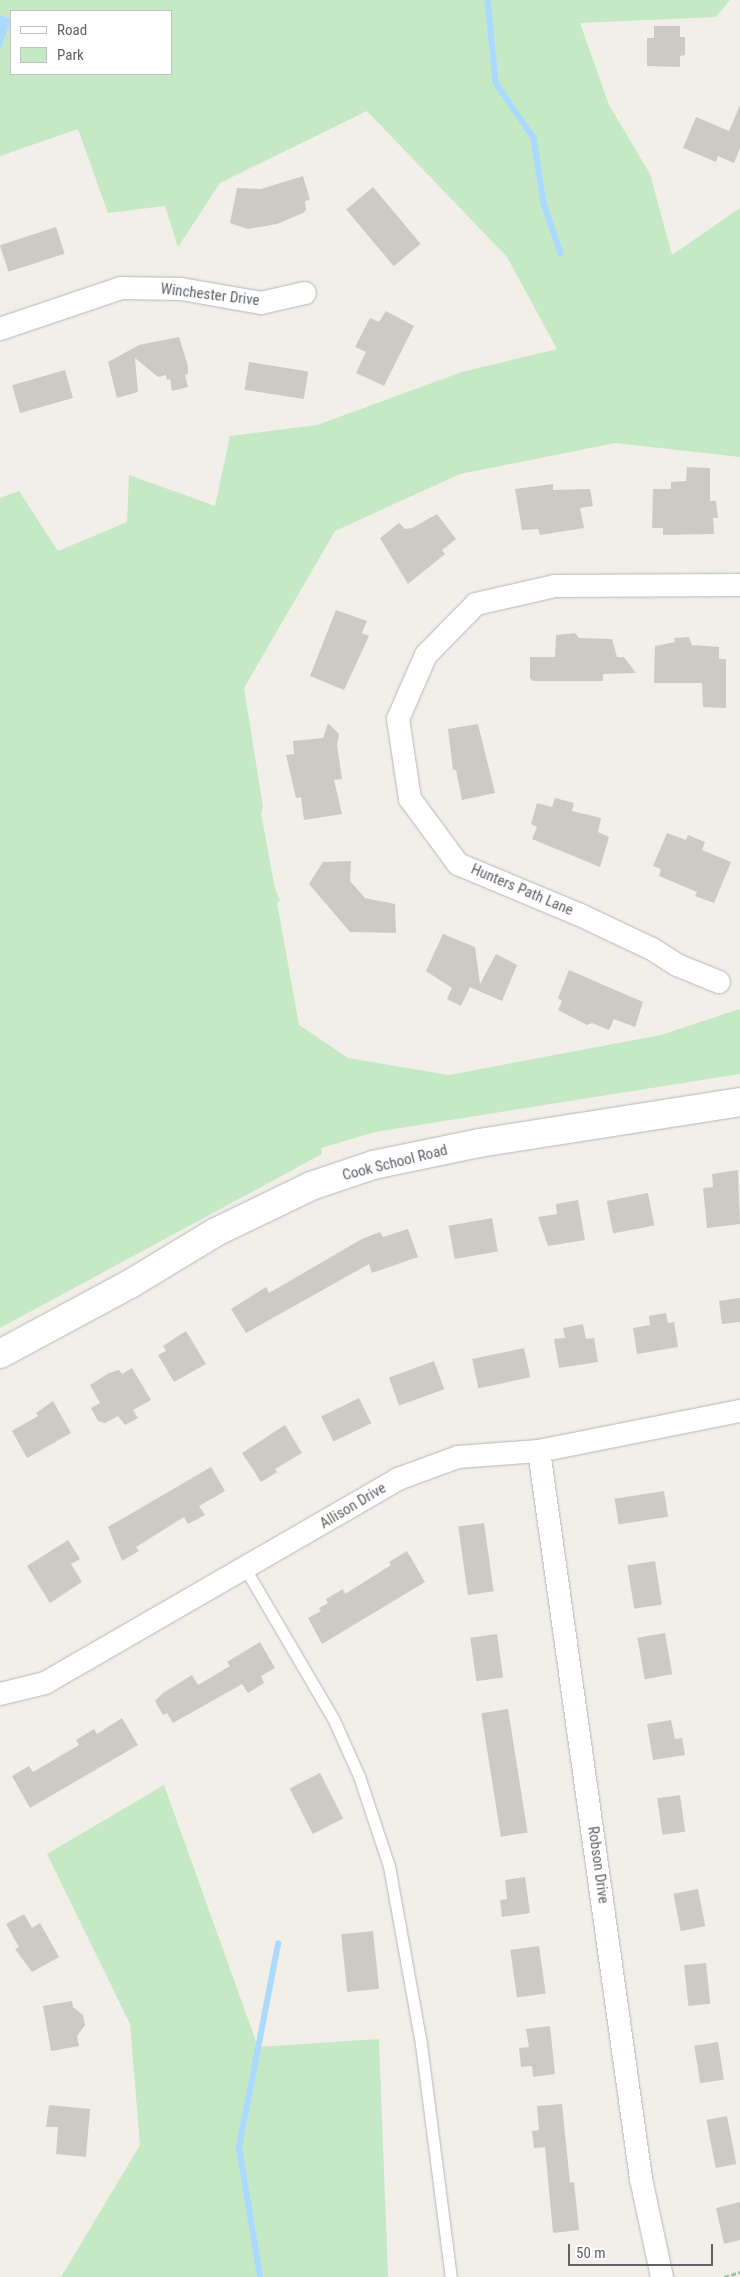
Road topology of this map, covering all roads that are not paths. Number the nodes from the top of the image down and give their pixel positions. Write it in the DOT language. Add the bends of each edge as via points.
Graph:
graph roads {
  1 [pos="305,293"];
  2 [pos="0,329"];
  3 [pos="740,585"];
  4 [pos="719,982"];
  5 [pos="740,1102"];
  6 [pos="0,1354"];
  7 [pos="740,1411"];
  8 [pos="539,1451"];
  9 [pos="246,1570"];
  10 [pos="0,1694"];
  11 [pos="451,2277"];
  12 [pos="662,2277"];
  1 -- 2 [label="street, Winchester Drive" via="261,303 181,289 121,288"];
  3 -- 4 [label="street, Hunters Path Lane" via="555,586 476,604 426,655 398,719 410,799 458,864 580,915 652,949 676,965"];
  5 -- 6 [label="street, Cook School Road" via="479,1142 373,1165 311,1186 216,1232"];
  7 -- 8 [label="street, Allison Drive"];
  8 -- 9 [label="street, Allison Drive" via="458,1457 398,1479"];
  8 -- 12 [label="street, Robson Drive" via="641,2179"];
  9 -- 10 [label="street, Allison Drive" via="45,1683"];
  9 -- 11 [label="lane" via="333,1718 359,1776 388,1866 421,2044"];
}
